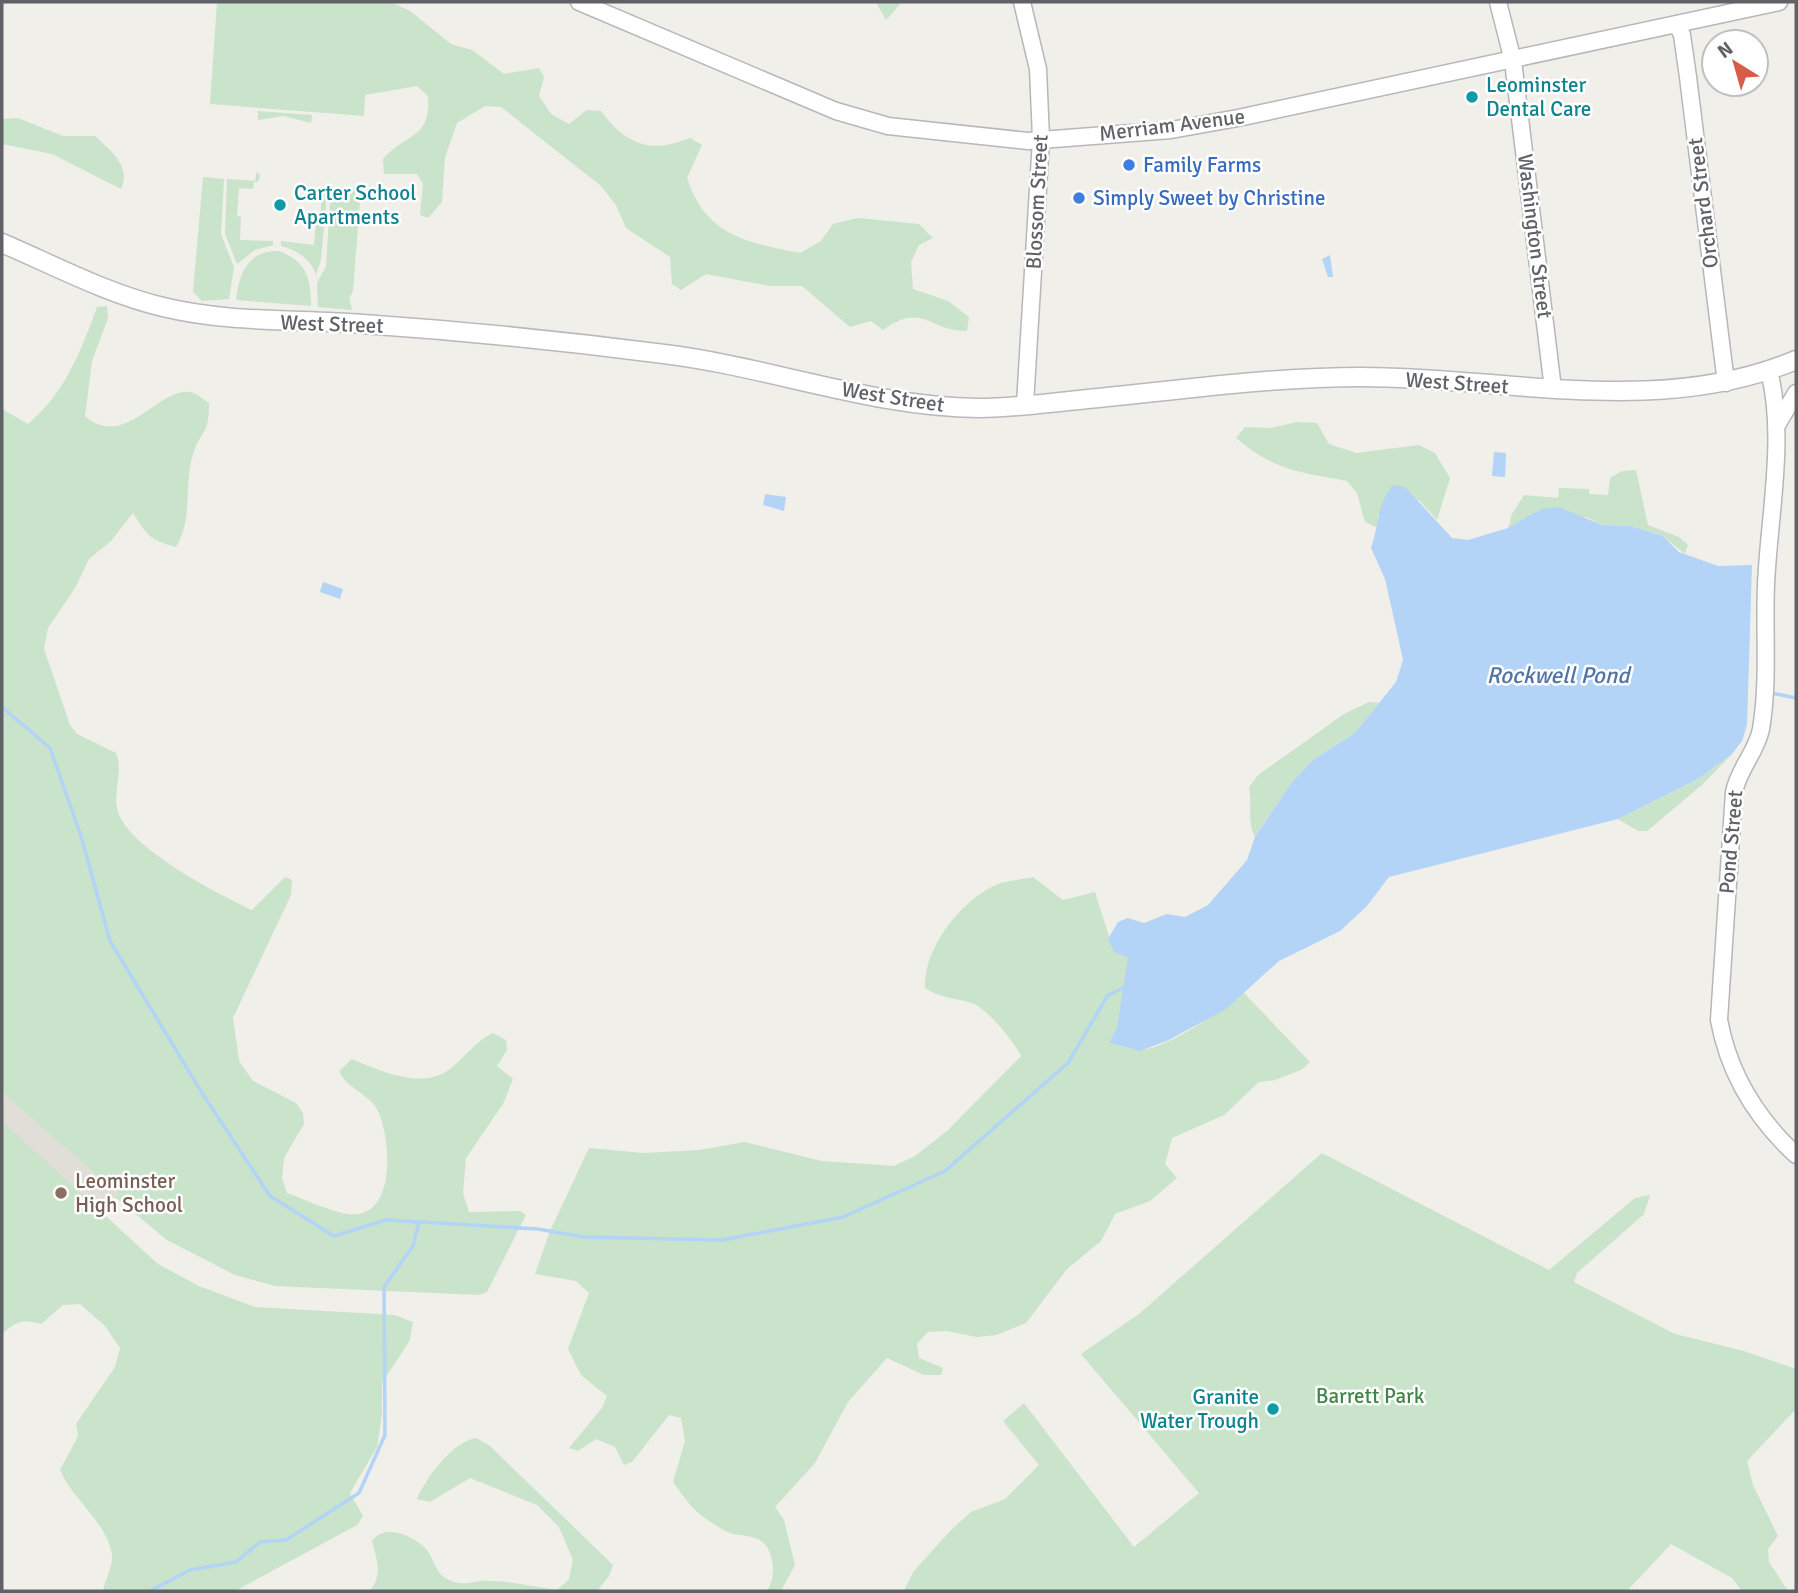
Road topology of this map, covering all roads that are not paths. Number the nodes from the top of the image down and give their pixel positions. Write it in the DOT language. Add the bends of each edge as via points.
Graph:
graph roads {
  1 [pos="579,2"];
  2 [pos="1022,2"];
  3 [pos="1498,2"];
  4 [pos="1779,2"];
  5 [pos="1677,24"];
  6 [pos="1513,61"];
  7 [pos="1041,139"];
  8 [pos="2,243"];
  9 [pos="1796,360"];
  10 [pos="1769,371"];
  11 [pos="1726,383"];
  12 [pos="1553,389"];
  13 [pos="1796,393"];
  14 [pos="1025,404"];
  15 [pos="1776,427"];
  16 [pos="1796,1156"];
  1 -- 7 [label="street, Merriam Avenue" via="851,117 978,137"];
  2 -- 7 [label="street, Blossom Street" via="1038,69"];
  3 -- 6 [label="street, Washington Street"];
  4 -- 5 [label="street, Merriam Avenue"];
  5 -- 6 [label="street, Merriam Avenue"];
  5 -- 11 [label="street, Orchard Street" via="1688,77"];
  6 -- 7 [label="street, Merriam Avenue" via="1181,128"];
  6 -- 12 [label="street, Washington Street"];
  7 -- 14 [label="street, Blossom Street"];
  8 -- 14 [label="main road, West Street" via="157,306 201,316 424,328 577,343 704,360 917,404 981,408"];
  9 -- 10 [label="main road, West Street"];
  10 -- 11 [label="main road, West Street"];
  10 -- 15 [label="street, Pond Street"];
  11 -- 12 [label="main road, West Street" via="1640,391"];
  12 -- 14 [label="main road, West Street" via="1338,377"];
  13 -- 15 [label="street, Pond Street"];
  15 -- 16 [label="street, Pond Street" via="1763,702 1759,738 1738,773 1731,809 1719,1020 1741,1088 1768,1128"];
}
